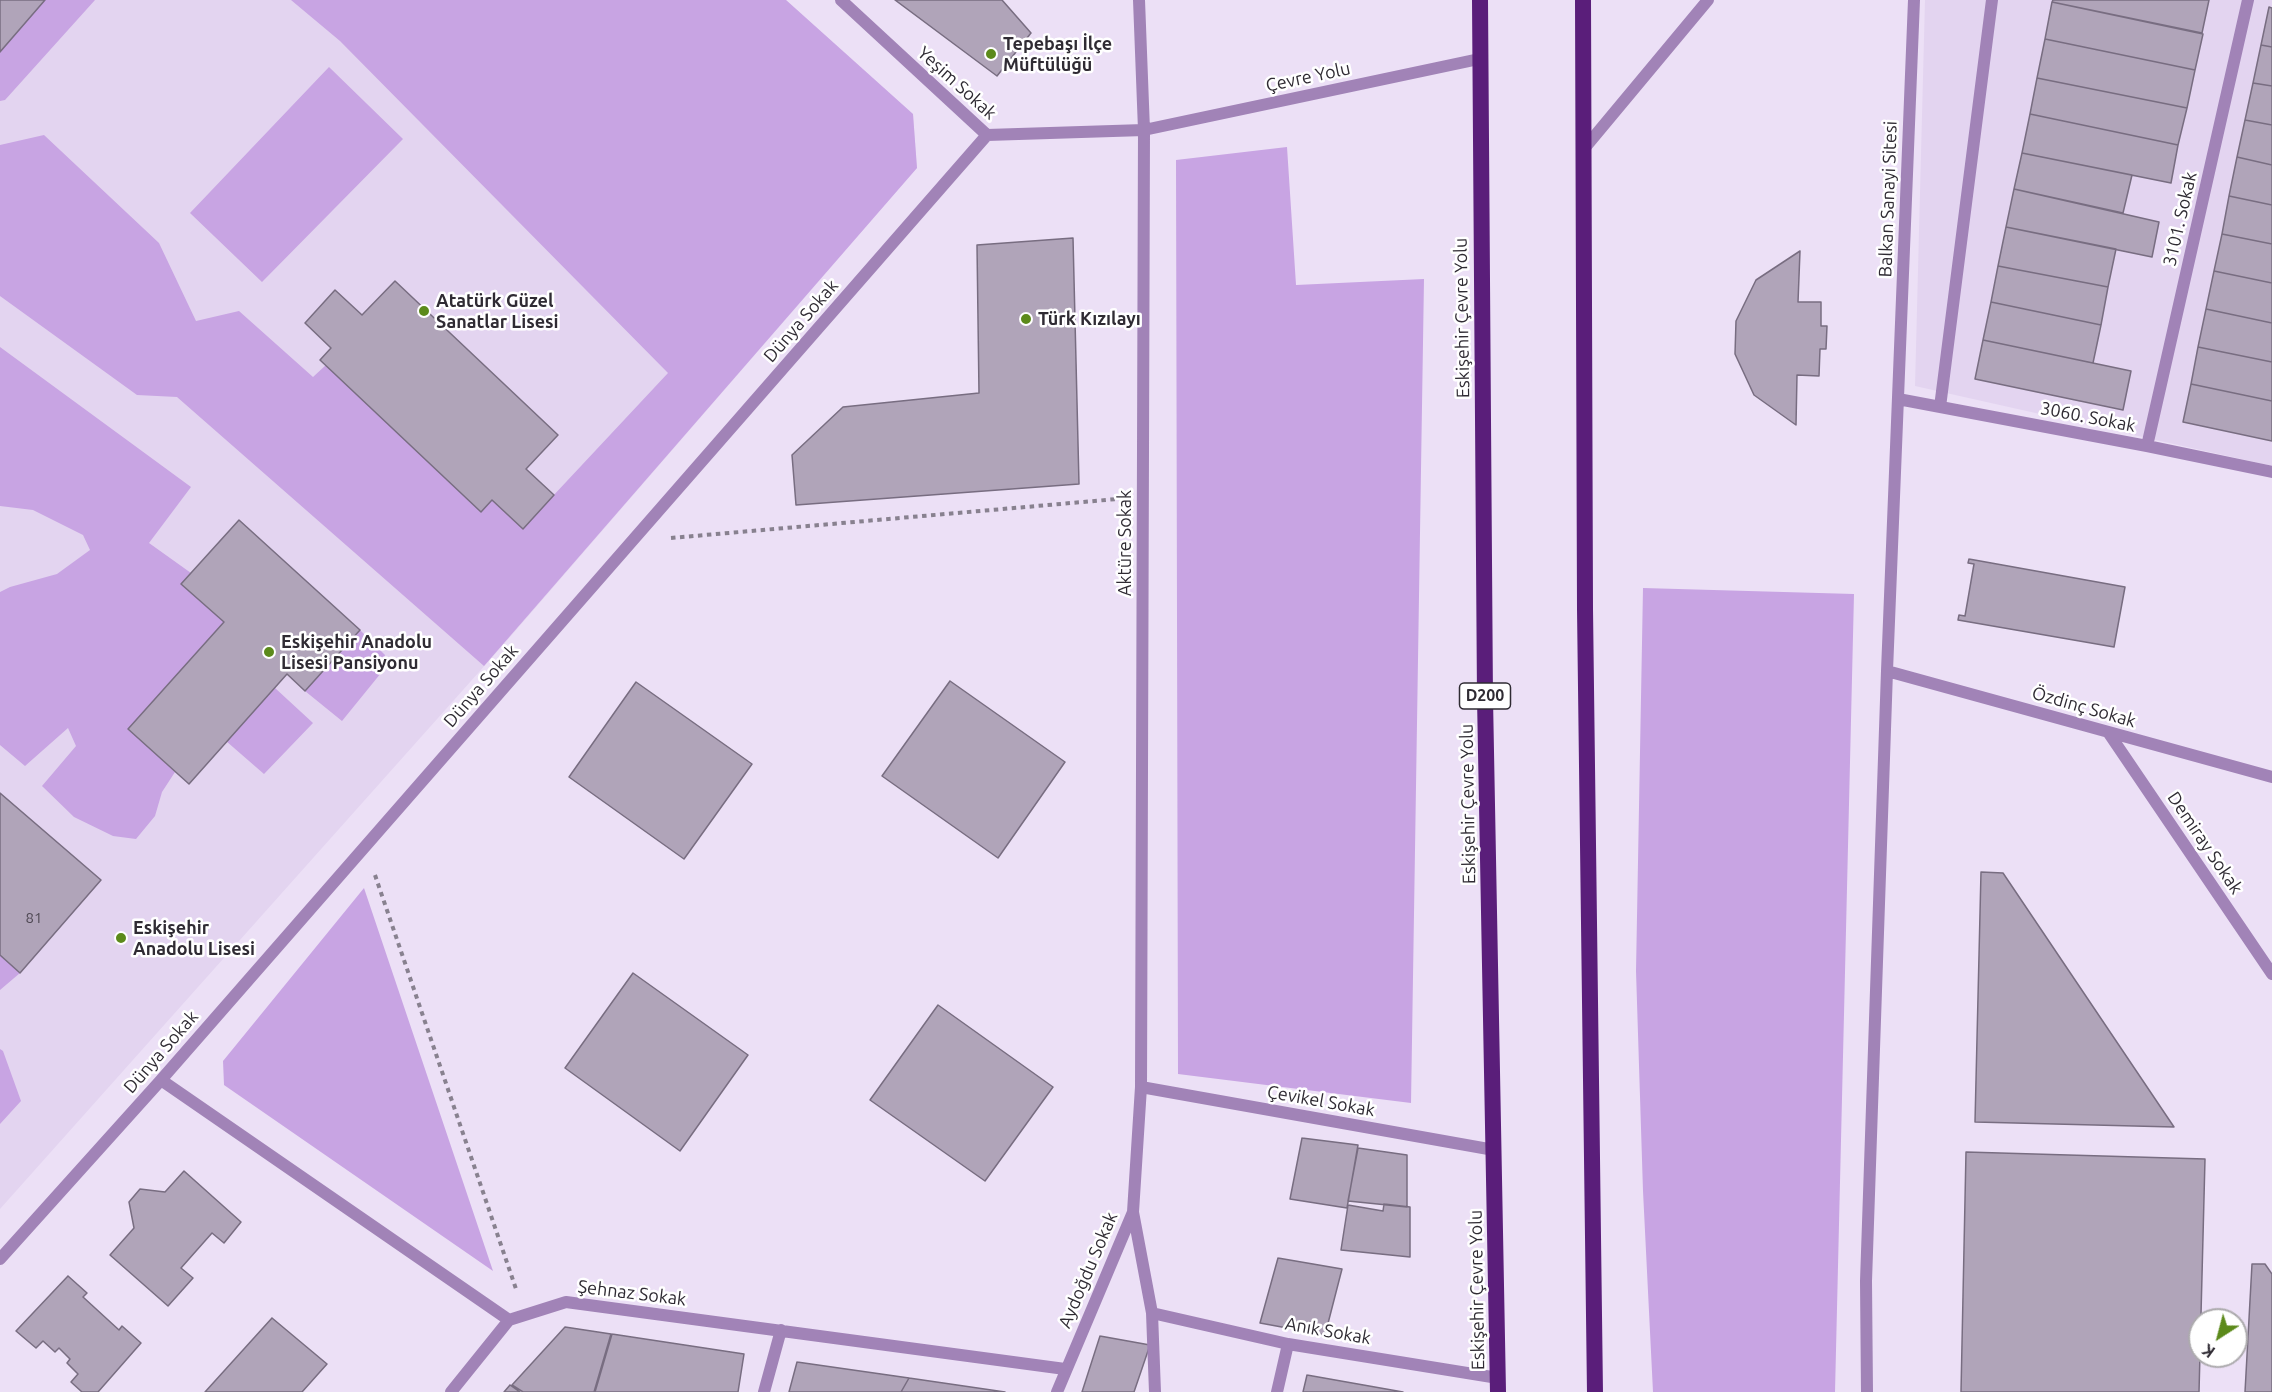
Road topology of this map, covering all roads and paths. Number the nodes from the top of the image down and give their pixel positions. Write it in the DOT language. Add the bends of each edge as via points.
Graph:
graph roads {
  1 [pos="841,0"];
  2 [pos="1139,0"];
  3 [pos="1480,0"];
  4 [pos="1583,0"];
  5 [pos="1914,0"];
  6 [pos="1992,0"];
  7 [pos="2248,0"];
  8 [pos="1706,2"];
  9 [pos="1479,59"];
  10 [pos="1144,130"];
  11 [pos="987,135"];
  12 [pos="1583,150"];
  13 [pos="1898,399"];
  14 [pos="1940,407"];
  15 [pos="2147,446"];
  16 [pos="2272,472"];
  17 [pos="1143,497"];
  18 [pos="631,542"];
  19 [pos="1887,671"];
  20 [pos="2108,732"];
  21 [pos="2272,777"];
  22 [pos="365,846"];
  23 [pos="2272,974"];
  24 [pos="161,1080"];
  25 [pos="1141,1087"];
  26 [pos="1494,1150"];
  27 [pos="1132,1212"];
  28 [pos="0,1259"];
  29 [pos="1152,1313"];
  30 [pos="525,1315"];
  31 [pos="508,1320"];
  32 [pos="781,1330"];
  33 [pos="1288,1344"];
  34 [pos="1065,1369"];
  35 [pos="1498,1385"];
  36 [pos="451,1392"];
  37 [pos="764,1392"];
  38 [pos="1057,1392"];
  39 [pos="1155,1392"];
  40 [pos="1277,1392"];
  41 [pos="1595,1392"];
  42 [pos="1866,1392"];
  1 -- 11 [label="street, Yeşim Sokak"];
  2 -- 10 [label="street, Aktüre Sokak"];
  3 -- 9 [label="highway, Eskişehir Çevre Yolu / D200"];
  4 -- 12 [label="highway"];
  5 -- 13 [label="street, Balkan Sanayi Sitesi"];
  6 -- 14 [label="street"];
  7 -- 15 [label="street, 3101. Sokak"];
  8 -- 12 [label="street"];
  9 -- 10 [label="street, Çevre Yolu"];
  9 -- 26 [label="highway, Eskişehir Çevre Yolu / D200"];
  10 -- 11 [label="street, Yeşim Sokak"];
  10 -- 17 [label="street, Aktüre Sokak"];
  11 -- 18 [label="street, Dünya Sokak"];
  12 -- 41 [label="highway"];
  13 -- 14 [label="street, 3060. Sokak"];
  13 -- 19 [label="street"];
  14 -- 15 [label="street, 3060. Sokak"];
  15 -- 16 [label="street, 3060. Sokak"];
  17 -- 18 [label="path"];
  17 -- 25 [label="street, Aktüre Sokak"];
  18 -- 22 [label="street, Dünya Sokak"];
  19 -- 20 [label="street, Özdinç Sokak"];
  19 -- 42 [label="street"];
  20 -- 21 [label="street, Özdinç Sokak"];
  20 -- 23 [label="street, Demiray Sokak"];
  22 -- 24 [label="street, Dünya Sokak"];
  22 -- 30 [label="path"];
  24 -- 28 [label="street, Dünya Sokak"];
  24 -- 31 [label="street"];
  25 -- 26 [label="street, Çevikel Sokak"];
  25 -- 27 [label="street, Aydoğdu Sokak"];
  26 -- 35 [label="highway, Eskişehir Çevre Yolu / D200"];
  27 -- 29 [label="street"];
  27 -- 34 [label="street, Aydoğdu Sokak"];
  29 -- 33 [label="street, Anık Sokak"];
  29 -- 39 [label="street"];
  30 -- 31 [label="street, Şehnaz Sokak"];
  30 -- 32 [label="street, Şehnaz Sokak" via="566,1302"];
  31 -- 36 [label="street"];
  32 -- 34 [label="street, Şehnaz Sokak"];
  32 -- 37 [label="street"];
  33 -- 35 [label="street, Anık Sokak"];
  33 -- 40 [label="street"];
  34 -- 38 [label="street, Aydoğdu Sokak"];
}
